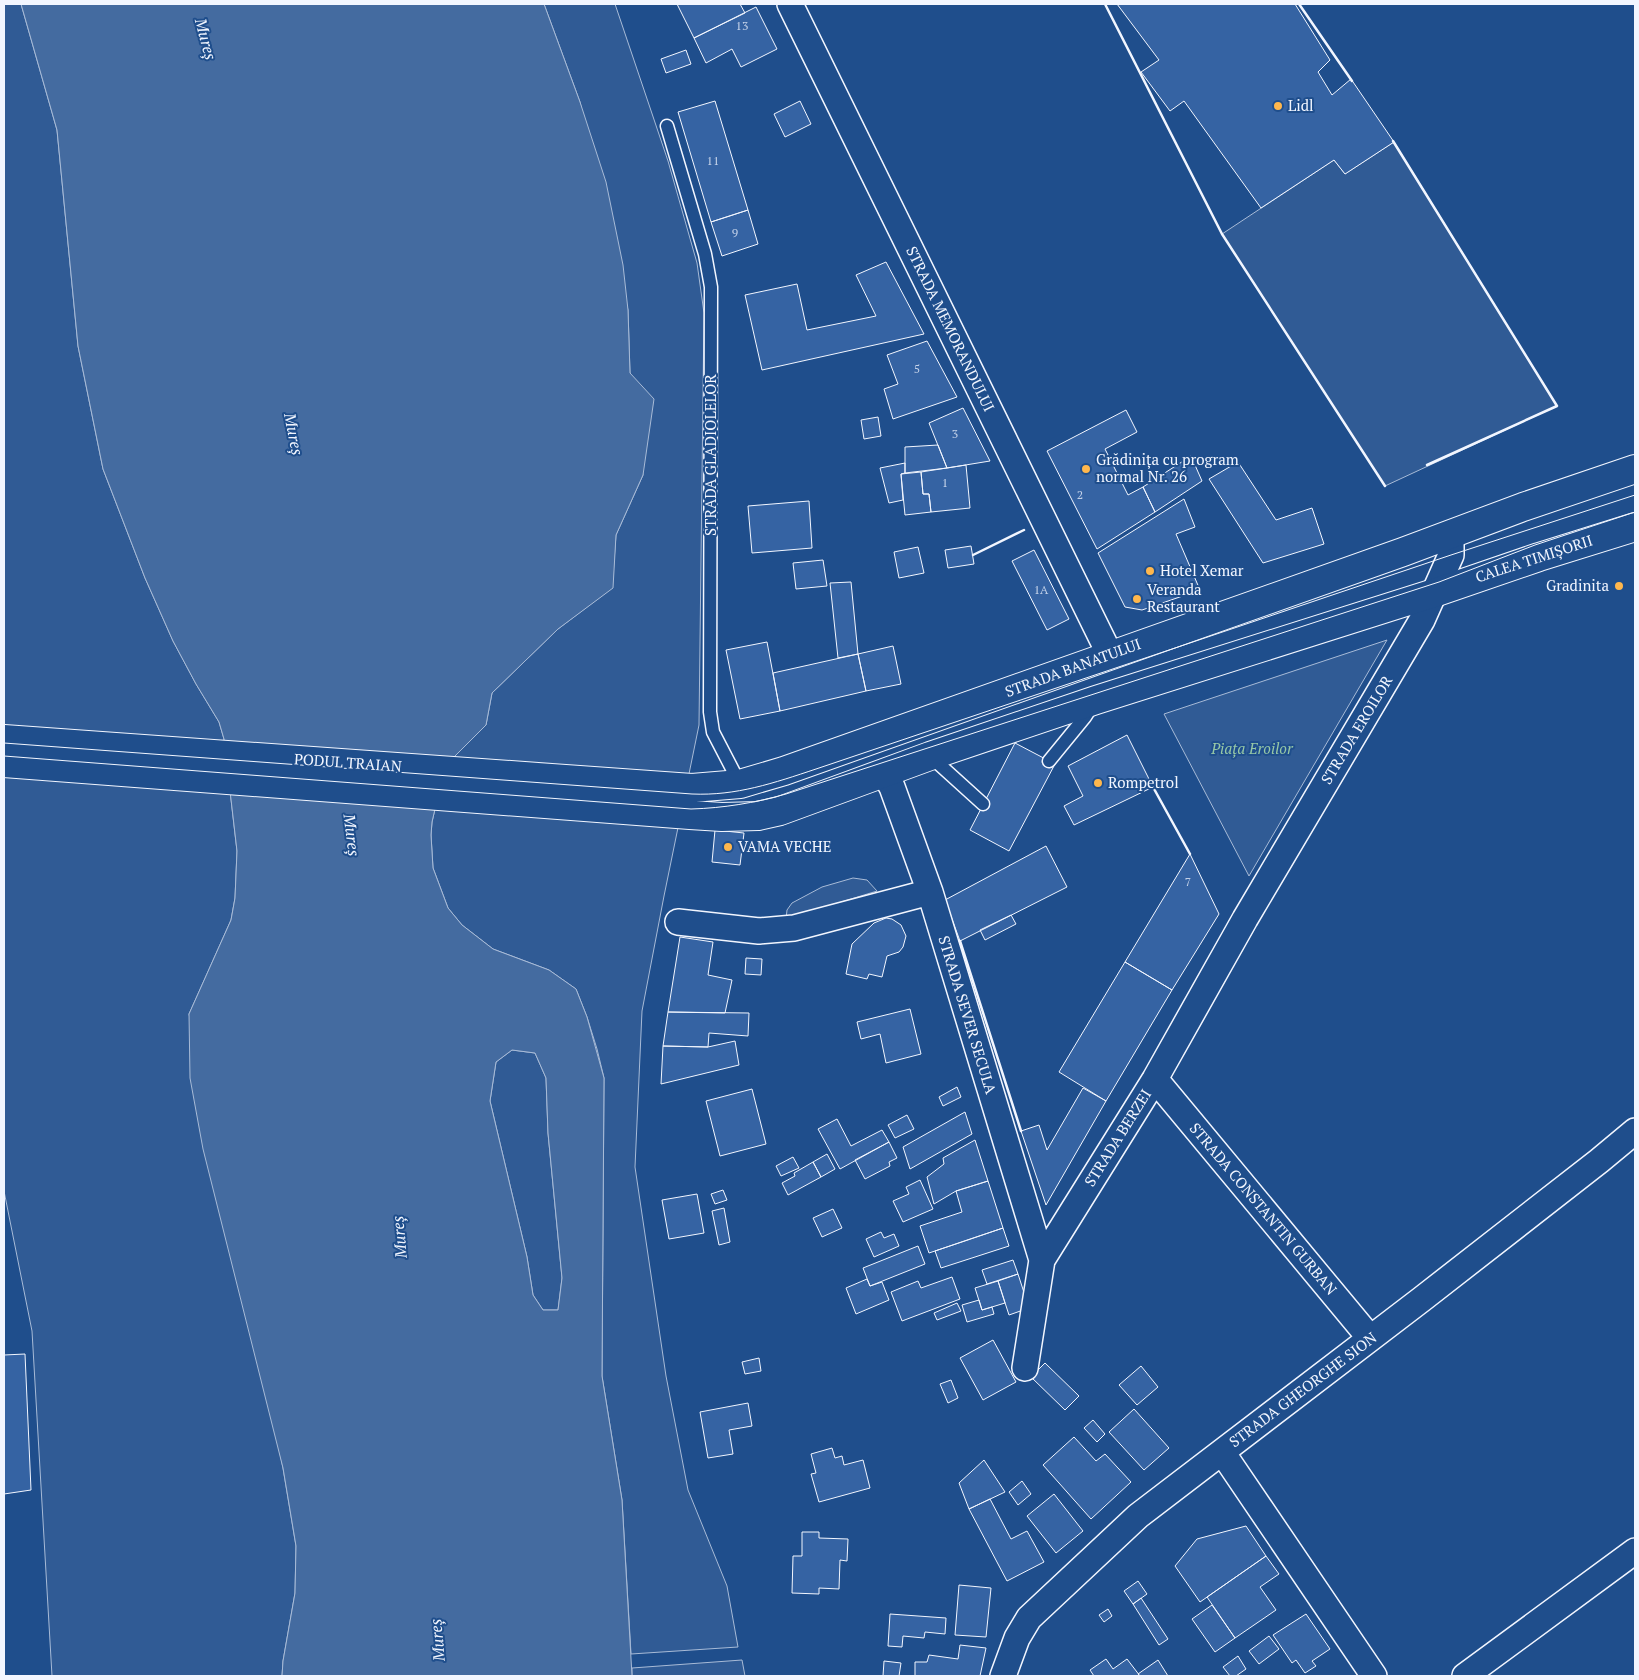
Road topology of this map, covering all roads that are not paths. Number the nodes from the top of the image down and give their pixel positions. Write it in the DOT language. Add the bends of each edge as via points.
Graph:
graph roads {
  1 [pos="790,4"];
  2 [pos="666,126"];
  3 [pos="1635,469"];
  4 [pos="1635,527"];
  5 [pos="1451,535"];
  6 [pos="1434,593"];
  7 [pos="1110,655"];
  8 [pos="1096,700"];
  9 [pos="4,739"];
  10 [pos="930,756"];
  11 [pos="1049,761"];
  12 [pos="4,763"];
  13 [pos="884,773"];
  14 [pos="740,784"];
  15 [pos="692,788"];
  16 [pos="984,804"];
  17 [pos="930,892"];
  18 [pos="1245,919"];
  19 [pos="678,922"];
  20 [pos="1155,1079"];
  21 [pos="1635,1131"];
  22 [pos="1042,1260"];
  23 [pos="1370,1338"];
  24 [pos="1025,1368"];
  25 [pos="1222,1452"];
  26 [pos="1635,1551"];
  27 [pos="1003,1676"];
  28 [pos="1374,1676"];
  29 [pos="1465,1676"];
  1 -- 7 [label="street, STRADA MEMORANDULUI"];
  2 -- 14 [label="lane, STRADA GLADIOLELOR" via="705,254 711,287 710,712 713,732"];
  3 -- 5 [label="main road"];
  4 -- 6 [label="main road, CALEA TIMIȘORII"];
  5 -- 6 [label="street, STRADA EROILOR" via="1452,555"];
  5 -- 7 [label="main road, STRADA BANATULUI"];
  6 -- 8 [label="main road"];
  6 -- 18 [label="street, STRADA EROILOR" via="1422,620"];
  7 -- 14 [label="main road, STRADA BANATULUI"];
  8 -- 10 [label="main road"];
  8 -- 11 [label="lane"];
  9 -- 15 [label="main road, PODUL TRAIAN"];
  10 -- 13 [label="main road"];
  10 -- 16 [label="lane"];
  12 -- 13 [label="main road, PODUL TRAIAN" via="722,817 758,816 780,811"];
  13 -- 17 [label="street, STRADA SEVER SECULA"];
  14 -- 15 [label="main road, STRADA BANATULUI"];
  17 -- 19 [label="street" via="794,928 759,931"];
  17 -- 22 [label="street, STRADA SEVER SECULA"];
  18 -- 20 [label="street, STRADA BERZEI"];
  20 -- 22 [label="street, STRADA BERZEI"];
  20 -- 23 [label="street, STRADA CONSTANTIN GURBAN"];
  21 -- 23 [label="street, STRADA GHEORGHE SION"];
  22 -- 24 [label="street, STRADA BERZEI"];
  23 -- 25 [label="street, STRADA GHEORGHE SION"];
  25 -- 27 [label="street, STRADA GHEORGHE SION" via="1138,1516 1029,1618 1017,1638"];
  25 -- 28 [label="street"];
  26 -- 29 [label="street"];
}
